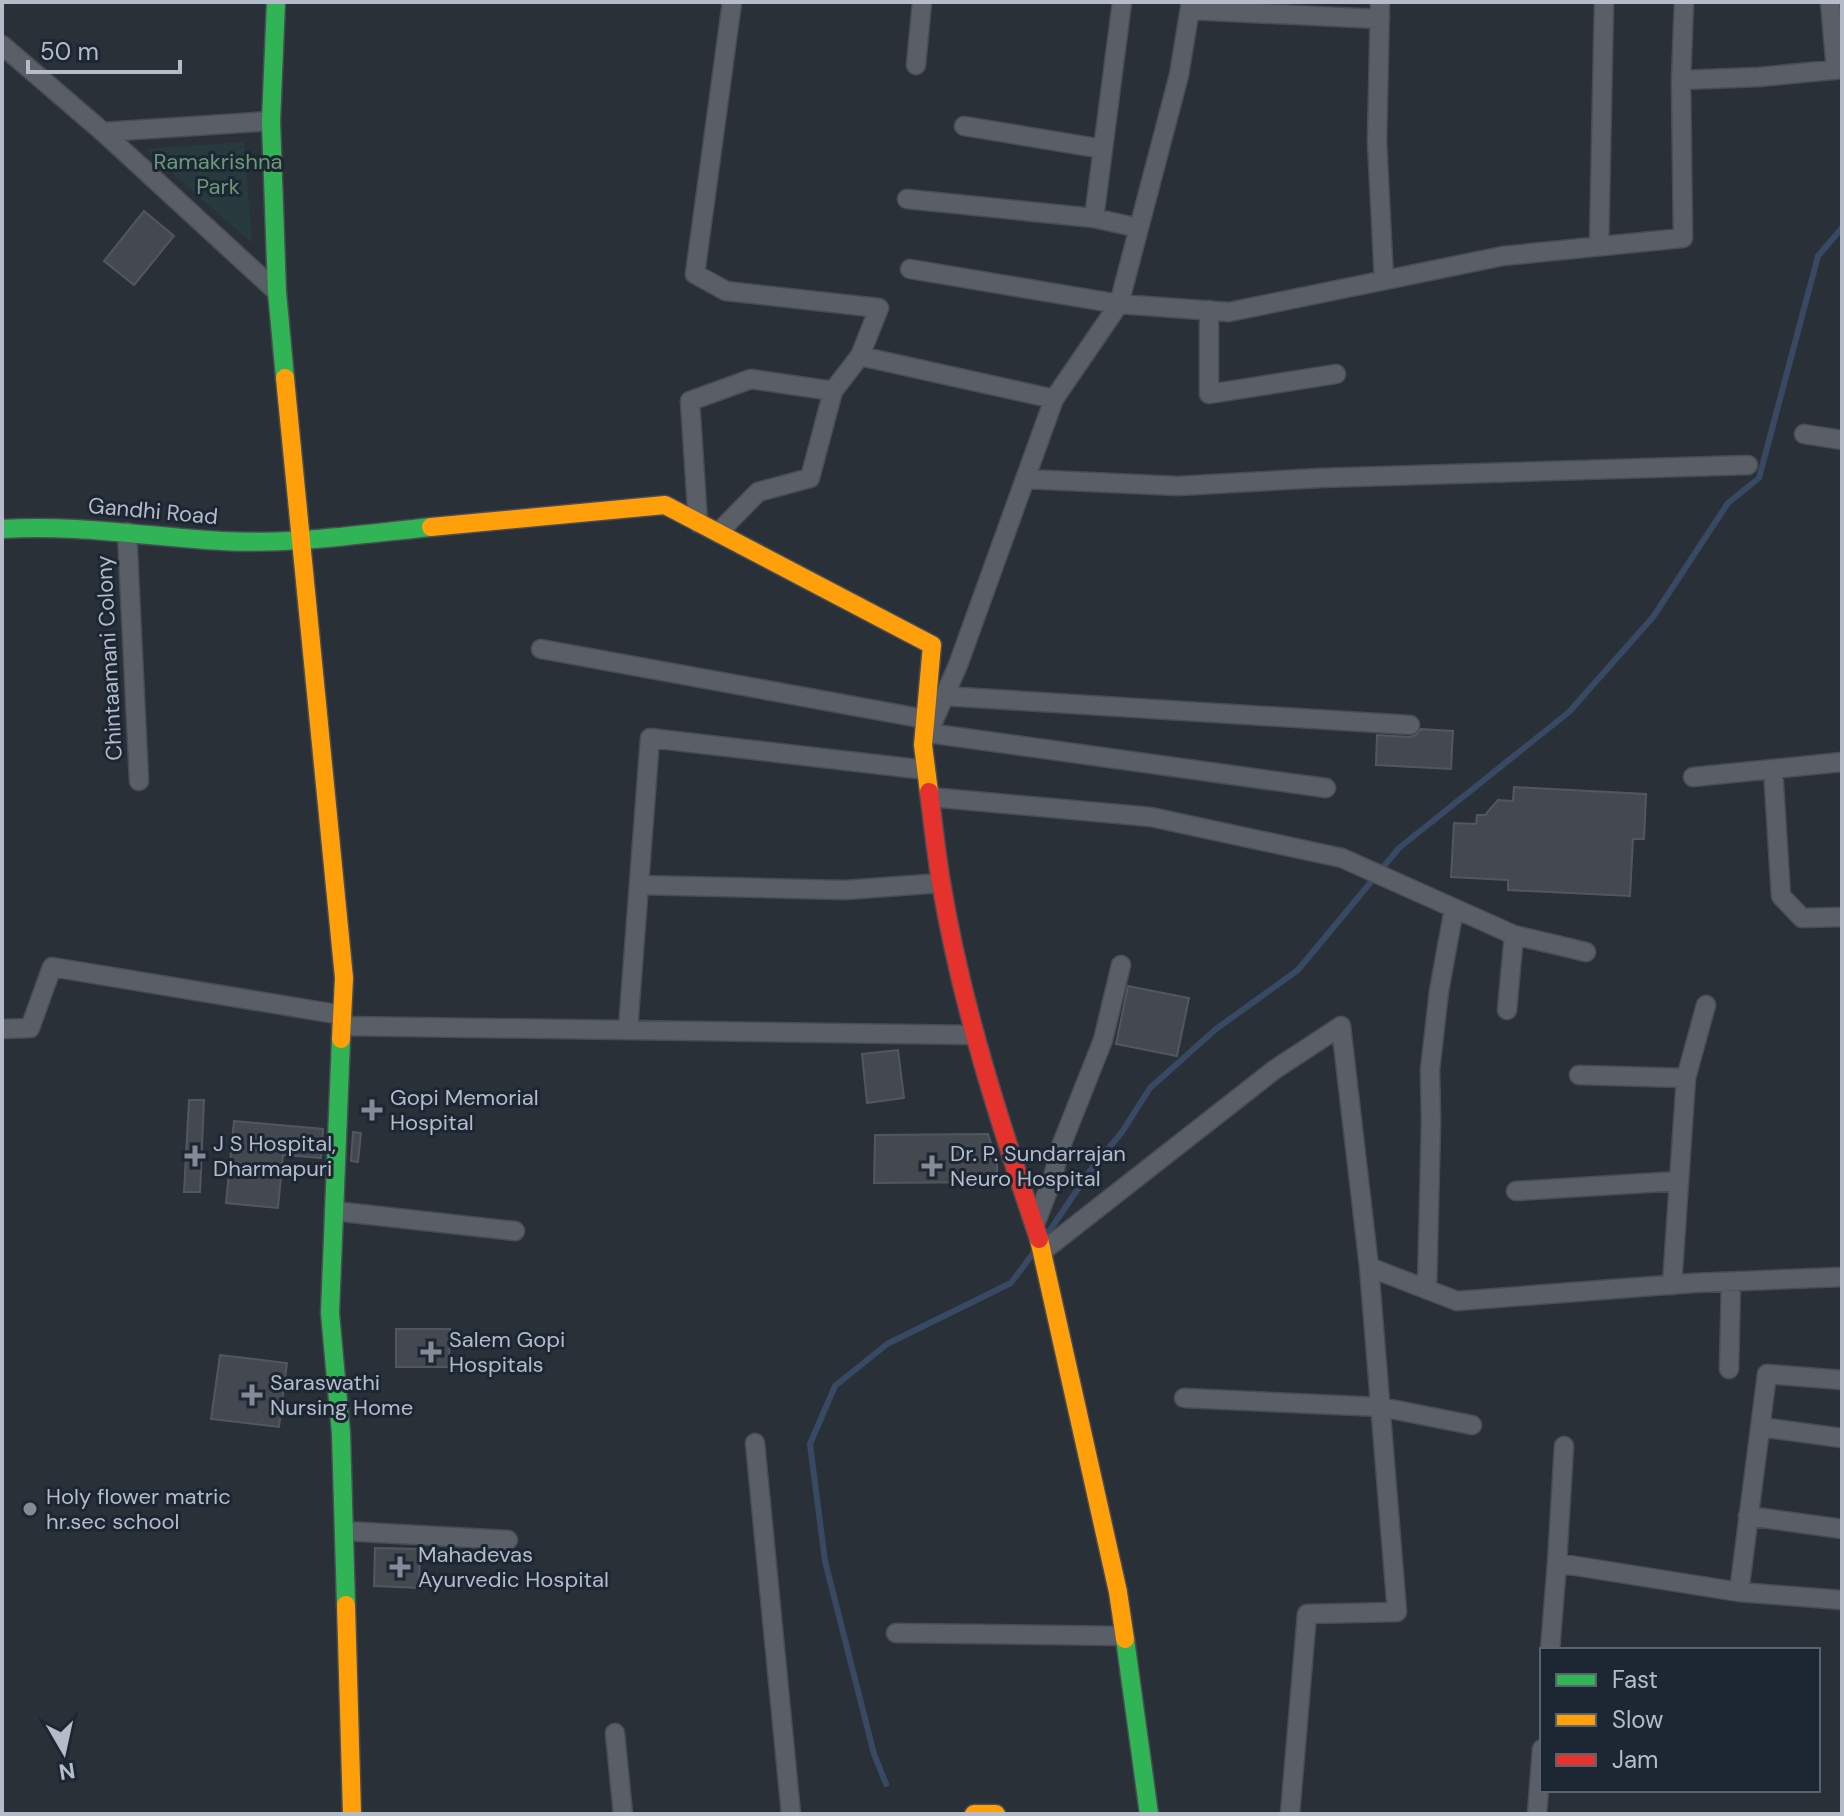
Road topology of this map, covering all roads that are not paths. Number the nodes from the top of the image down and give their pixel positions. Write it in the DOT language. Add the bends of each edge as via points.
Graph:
graph roads {
  1 [pos="276,2"];
  2 [pos="732,2"];
  3 [pos="922,2"];
  4 [pos="1122,2"];
  5 [pos="1604,2"];
  6 [pos="1684,2"];
  7 [pos="1830,2"];
  8 [pos="1190,6"];
  9 [pos="1380,11"];
  10 [pos="2,45"];
  11 [pos="916,65"];
  12 [pos="1839,70"];
  13 [pos="1681,80"];
  14 [pos="271,121"];
  15 [pos="964,126"];
  16 [pos="103,132"];
  17 [pos="1103,149"];
  18 [pos="907,199"];
  19 [pos="1094,218"];
  20 [pos="1139,228"];
  21 [pos="1599,246"];
  22 [pos="910,269"];
  23 [pos="1384,280"];
  24 [pos="277,292"];
  25 [pos="1119,304"];
  26 [pos="1209,310"];
  27 [pos="860,356"];
  28 [pos="1336,374"];
  29 [pos="833,391"];
  30 [pos="1054,399"];
  31 [pos="1804,434"];
  32 [pos="1842,440"];
  33 [pos="1748,465"];
  34 [pos="1025,479"];
  35 [pos="698,523"];
  36 [pos="2,529"];
  37 [pos="127,532"];
  38 [pos="718,533"];
  39 [pos="300,540"];
  40 [pos="541,649"];
  41 [pos="944,696"];
  42 [pos="1410,725"];
  43 [pos="925,732"];
  44 [pos="1842,762"];
  45 [pos="1773,769"];
  46 [pos="926,770"];
  47 [pos="1693,777"];
  48 [pos="139,781"];
  49 [pos="1326,788"];
  50 [pos="930,797"];
  51 [pos="941,883"];
  52 [pos="639,885"];
  53 [pos="1454,909"];
  54 [pos="1842,917"];
  55 [pos="1514,935"];
  56 [pos="1586,952"];
  57 [pos="1121,965"];
  58 [pos="1706,1005"];
  59 [pos="1507,1010"];
  60 [pos="342,1021"];
  61 [pos="2,1029"];
  62 [pos="628,1029"];
  63 [pos="975,1035"];
  64 [pos="1579,1075"];
  65 [pos="1686,1078"];
  66 [pos="1679,1181"];
  67 [pos="1516,1191"];
  68 [pos="334,1211"];
  69 [pos="515,1231"];
  70 [pos="1040,1240"];
  71 [pos="1369,1267"];
  72 [pos="1842,1277"];
  73 [pos="1731,1282"];
  74 [pos="1672,1285"];
  75 [pos="1427,1289"];
  76 [pos="1729,1369"];
  77 [pos="1842,1380"];
  78 [pos="1184,1398"];
  79 [pos="1381,1407"];
  80 [pos="1472,1425"];
  81 [pos="1760,1427"];
  82 [pos="1842,1438"];
  83 [pos="755,1443"];
  84 [pos="1564,1446"];
  85 [pos="1748,1516"];
  86 [pos="1842,1529"];
  87 [pos="344,1531"];
  88 [pos="508,1540"];
  89 [pos="1557,1563"];
  90 [pos="1739,1592"];
  91 [pos="1842,1600"];
  92 [pos="896,1633"];
  93 [pos="1124,1636"];
  94 [pos="1550,1648"];
  95 [pos="615,1733"];
  96 [pos="1540,1775"];
  97 [pos="352,1814"];
  98 [pos="623,1814"];
  99 [pos="791,1814"];
  100 [pos="974,1814"];
  101 [pos="996,1814"];
  102 [pos="1149,1814"];
  103 [pos="1290,1814"];
  104 [pos="1537,1814"];
  1 -- 14 [label="street"];
  2 -- 27 [label="street" via="695,274 726,291 879,308"];
  3 -- 11 [label="street"];
  4 -- 17 [label="street"];
  5 -- 21 [label="street"];
  6 -- 13 [label="street"];
  7 -- 12 [label="street"];
  8 -- 9 [label="street"];
  8 -- 20 [label="street" via="1179,75"];
  9 -- 23 [label="street" via="1377,141"];
  10 -- 16 [label="street"];
  12 -- 13 [label="street"];
  13 -- 21 [label="street" via="1683,238"];
  14 -- 16 [label="street"];
  14 -- 24 [label="street"];
  15 -- 17 [label="street"];
  16 -- 24 [label="street"];
  17 -- 19 [label="street"];
  18 -- 19 [label="street"];
  19 -- 20 [label="street"];
  20 -- 25 [label="street"];
  21 -- 23 [label="street" via="1503,256"];
  22 -- 25 [label="street"];
  23 -- 26 [label="street" via="1229,312"];
  24 -- 39 [label="street"];
  25 -- 26 [label="street"];
  25 -- 30 [label="street"];
  26 -- 28 [label="street" via="1209,394"];
  27 -- 29 [label="street"];
  27 -- 30 [label="street"];
  29 -- 35 [label="street" via="751,379 690,401"];
  29 -- 38 [label="street" via="810,478 758,492"];
  30 -- 34 [label="street"];
  31 -- 32 [label="street"];
  33 -- 34 [label="street" via="1178,486"];
  34 -- 41 [label="street"];
  35 -- 38 [label="street, Gandhi Road"];
  35 -- 39 [label="street, Gandhi Road" via="665,505"];
  36 -- 37 [label="street, Gandhi Road" via="48,526"];
  37 -- 39 [label="street, Gandhi Road" via="225,541"];
  37 -- 48 [label="street, Chintaamani Colony"];
  38 -- 43 [label="street, Gandhi Road" via="932,645"];
  39 -- 60 [label="street" via="344,978"];
  40 -- 43 [label="street"];
  41 -- 42 [label="street"];
  41 -- 43 [label="street"];
  43 -- 46 [label="street"];
  43 -- 49 [label="street"];
  44 -- 45 [label="street"];
  45 -- 47 [label="street"];
  45 -- 54 [label="street" via="1781,896 1802,918"];
  46 -- 50 [label="street"];
  46 -- 52 [label="street" via="650,738"];
  50 -- 51 [label="street"];
  50 -- 53 [label="street" via="1151,817 1342,858"];
  51 -- 52 [label="street" via="845,890"];
  51 -- 63 [label="street"];
  52 -- 62 [label="street"];
  53 -- 55 [label="street"];
  53 -- 75 [label="street" via="1430,1070"];
  55 -- 56 [label="street"];
  55 -- 59 [label="street"];
  57 -- 70 [label="street" via="1099,1052 1063,1140"];
  58 -- 65 [label="street"];
  60 -- 61 [label="street" via="52,967 30,1028"];
  60 -- 62 [label="street"];
  60 -- 68 [label="street"];
  62 -- 63 [label="street"];
  63 -- 70 [label="street"];
  64 -- 65 [label="street"];
  65 -- 66 [label="street"];
  66 -- 67 [label="street"];
  66 -- 74 [label="street"];
  68 -- 69 [label="street"];
  68 -- 87 [label="street" via="330,1313"];
  70 -- 71 [label="street" via="1341,1026"];
  70 -- 93 [label="street"];
  71 -- 75 [label="street"];
  71 -- 79 [label="street"];
  72 -- 73 [label="street"];
  73 -- 74 [label="street"];
  73 -- 76 [label="street"];
  74 -- 75 [label="street" via="1457,1301"];
  77 -- 81 [label="street" via="1767,1374"];
  78 -- 79 [label="street"];
  79 -- 80 [label="street"];
  79 -- 103 [label="street" via="1397,1612 1307,1614"];
  81 -- 82 [label="street"];
  81 -- 85 [label="street"];
  83 -- 99 [label="street"];
  84 -- 89 [label="street"];
  85 -- 86 [label="street"];
  85 -- 90 [label="street"];
  87 -- 88 [label="street"];
  87 -- 97 [label="street"];
  89 -- 90 [label="street"];
  89 -- 94 [label="street"];
  90 -- 91 [label="street"];
  92 -- 93 [label="street"];
  93 -- 102 [label="street"];
  95 -- 98 [label="street"];
  96 -- 104 [label="street"];
  100 -- 101 [label="street"];
}
